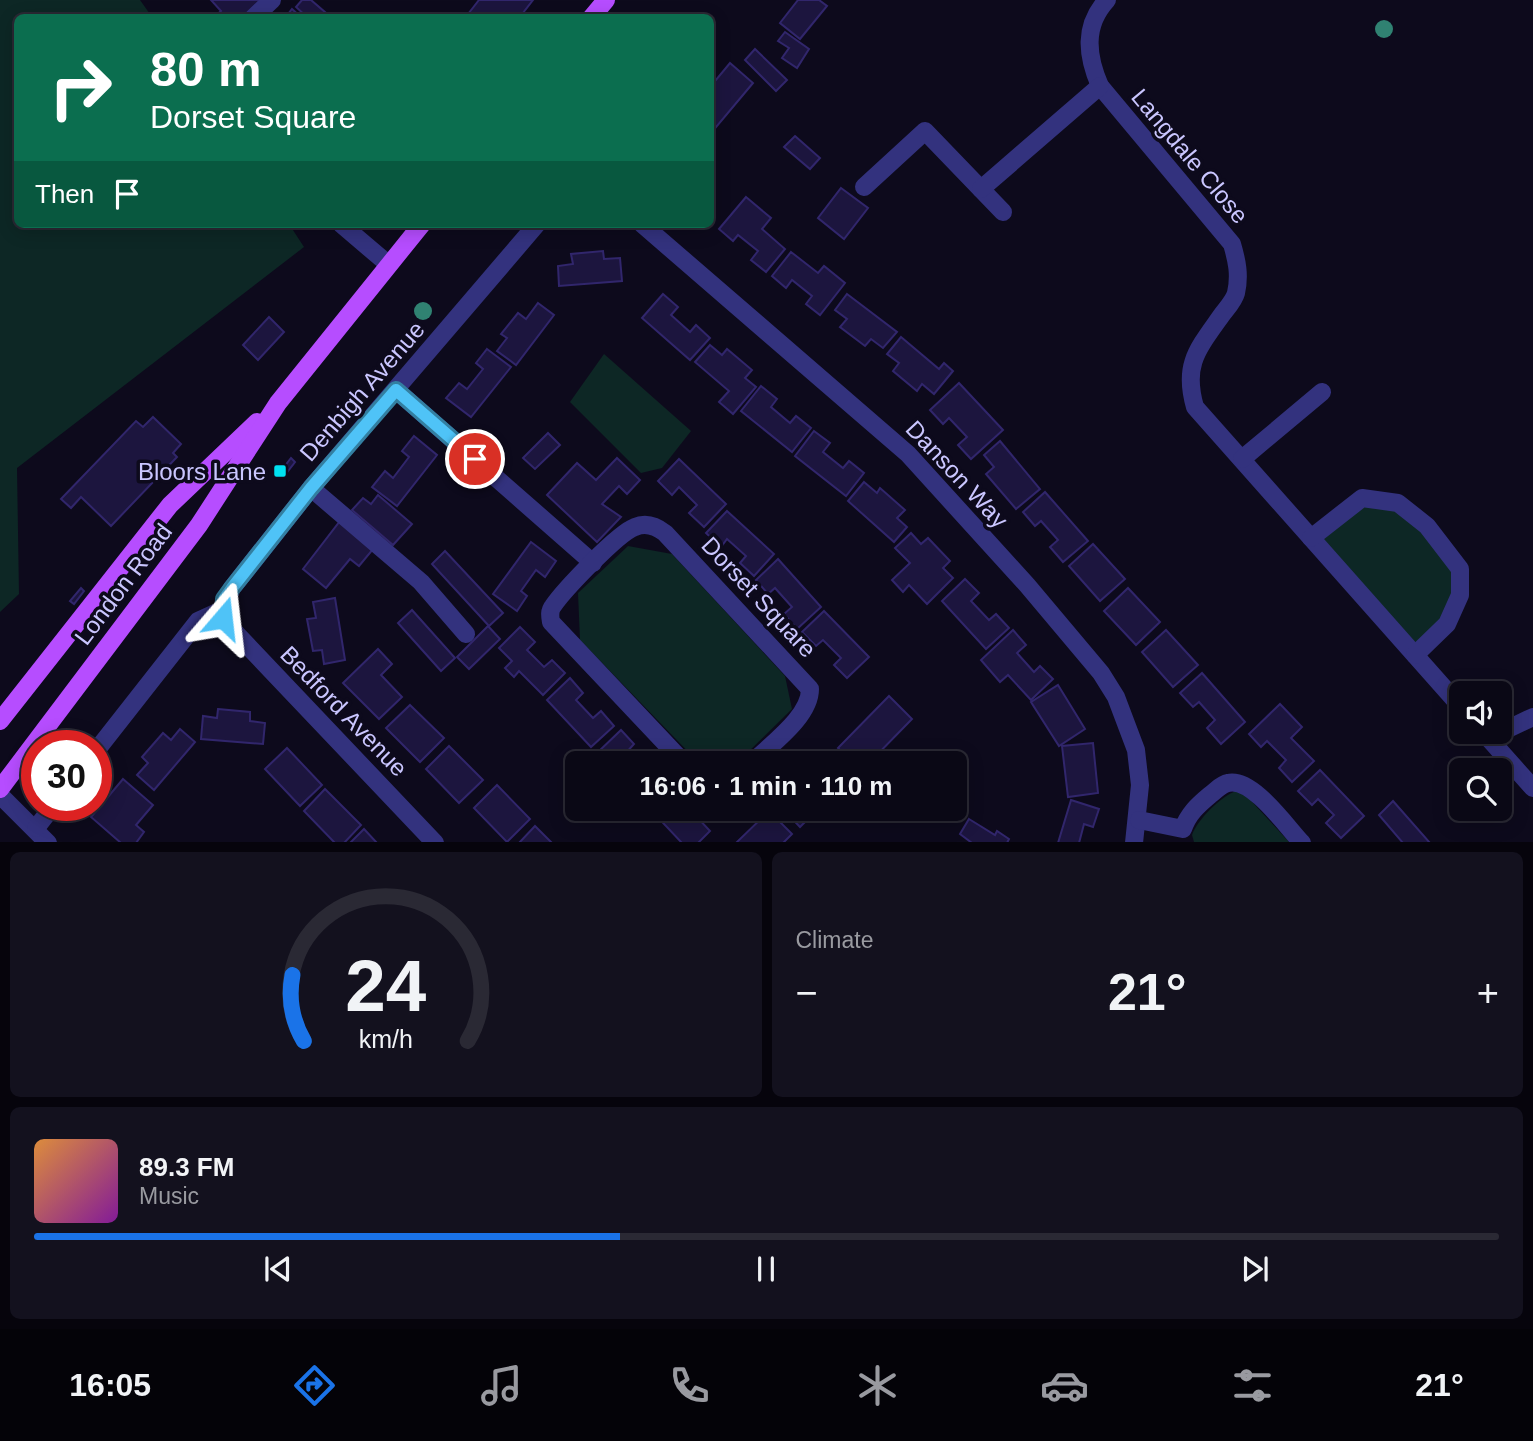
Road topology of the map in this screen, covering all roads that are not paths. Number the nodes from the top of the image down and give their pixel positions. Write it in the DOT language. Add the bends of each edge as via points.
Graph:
graph roads {
  1 [pos="272,0"];
  2 [pos="606,0"];
  3 [pos="1107,0"];
  4 [pos="257,14"];
  5 [pos="594,14"];
  6 [pos="1100,86"];
  7 [pos="864,187"];
  8 [pos="981,189"];
  9 [pos="1003,212"];
  10 [pos="346,228"];
  11 [pos="419,228"];
  12 [pos="534,228"];
  13 [pos="647,228"];
  14 [pos="388,264"];
  15 [pos="396,390"];
  16 [pos="1322,392"];
  17 [pos="278,402"];
  18 [pos="1242,458"];
  19 [pos="311,488"];
  20 [pos="1311,538"];
  21 [pos="593,563"];
  22 [pos="222,610"];
  23 [pos="466,634"];
  24 [pos="1415,655"];
  25 [pos="1449,693"];
  26 [pos="1533,717"];
  27 [pos="0,722"];
  28 [pos="1512,725"];
  29 [pos="112,731"];
  30 [pos="1494,744"];
  31 [pos="673,751"];
  32 [pos="764,751"];
  33 [pos="1533,788"];
  34 [pos="0,789"];
  35 [pos="0,795"];
  36 [pos="1139,820"];
  37 [pos="41,821"];
  38 [pos="36,828"];
  39 [pos="1185,836"];
  40 [pos="48,842"];
  41 [pos="435,842"];
  42 [pos="1134,842"];
  43 [pos="1302,842"];
  1 -- 4 [label="street"];
  2 -- 5 [label="main road"];
  3 -- 6 [label="street, Langdale Close" via="1087,40"];
  6 -- 8 [label="street, Langdale Close"];
  6 -- 18 [label="street, Langdale Close" via="1232,244 1238,267 1235,296 1199,348 1189,386 1195,407"];
  7 -- 8 [label="street" via="925,131"];
  8 -- 9 [label="street"];
  10 -- 14 [label="street"];
  11 -- 14 [label="main road, London Road"];
  12 -- 15 [label="street, Denbigh Avenue"];
  13 -- 36 [label="street, Danson Way" via="908,454 1074,640 1101,673 1128,724 1136,750"];
  14 -- 17 [label="main road, London Road"];
  15 -- 19 [label="street, Denbigh Avenue"];
  15 -- 21 [label="street"];
  16 -- 18 [label="street"];
  17 -- 27 [label="main road, London Road" via="170,505"];
  17 -- 34 [label="main road, London Road" via="199,525"];
  18 -- 20 [label="street, Langdale Close"];
  19 -- 22 [label="street, Denbigh Avenue" via="232,588"];
  19 -- 23 [label="street" via="421,582"];
  20 -- 24 [label="street, Langdale Close"];
  20 -- 24 [label="street" via="1362,498 1398,503 1427,526 1460,569 1460,595 1447,624"];
  21 -- 31 [label="street, Dorset Square" via="552,607 551,622"];
  21 -- 32 [label="street, Dorset Square" via="633,527 659,528 810,689 803,712"];
  22 -- 29 [label="street" via="198,621"];
  22 -- 41 [label="street, Bedford Avenue" via="229,626"];
  24 -- 25 [label="street, Langdale Close"];
  26 -- 28 [label="street"];
  30 -- 33 [label="street"];
  35 -- 38 [label="street"];
  36 -- 39 [label="street"];
  36 -- 42 [label="street, Danson Way"];
  37 -- 38 [label="street"];
  38 -- 40 [label="street"];
  39 -- 43 [label="street" via="1191,813 1230,782 1256,793"];
}
